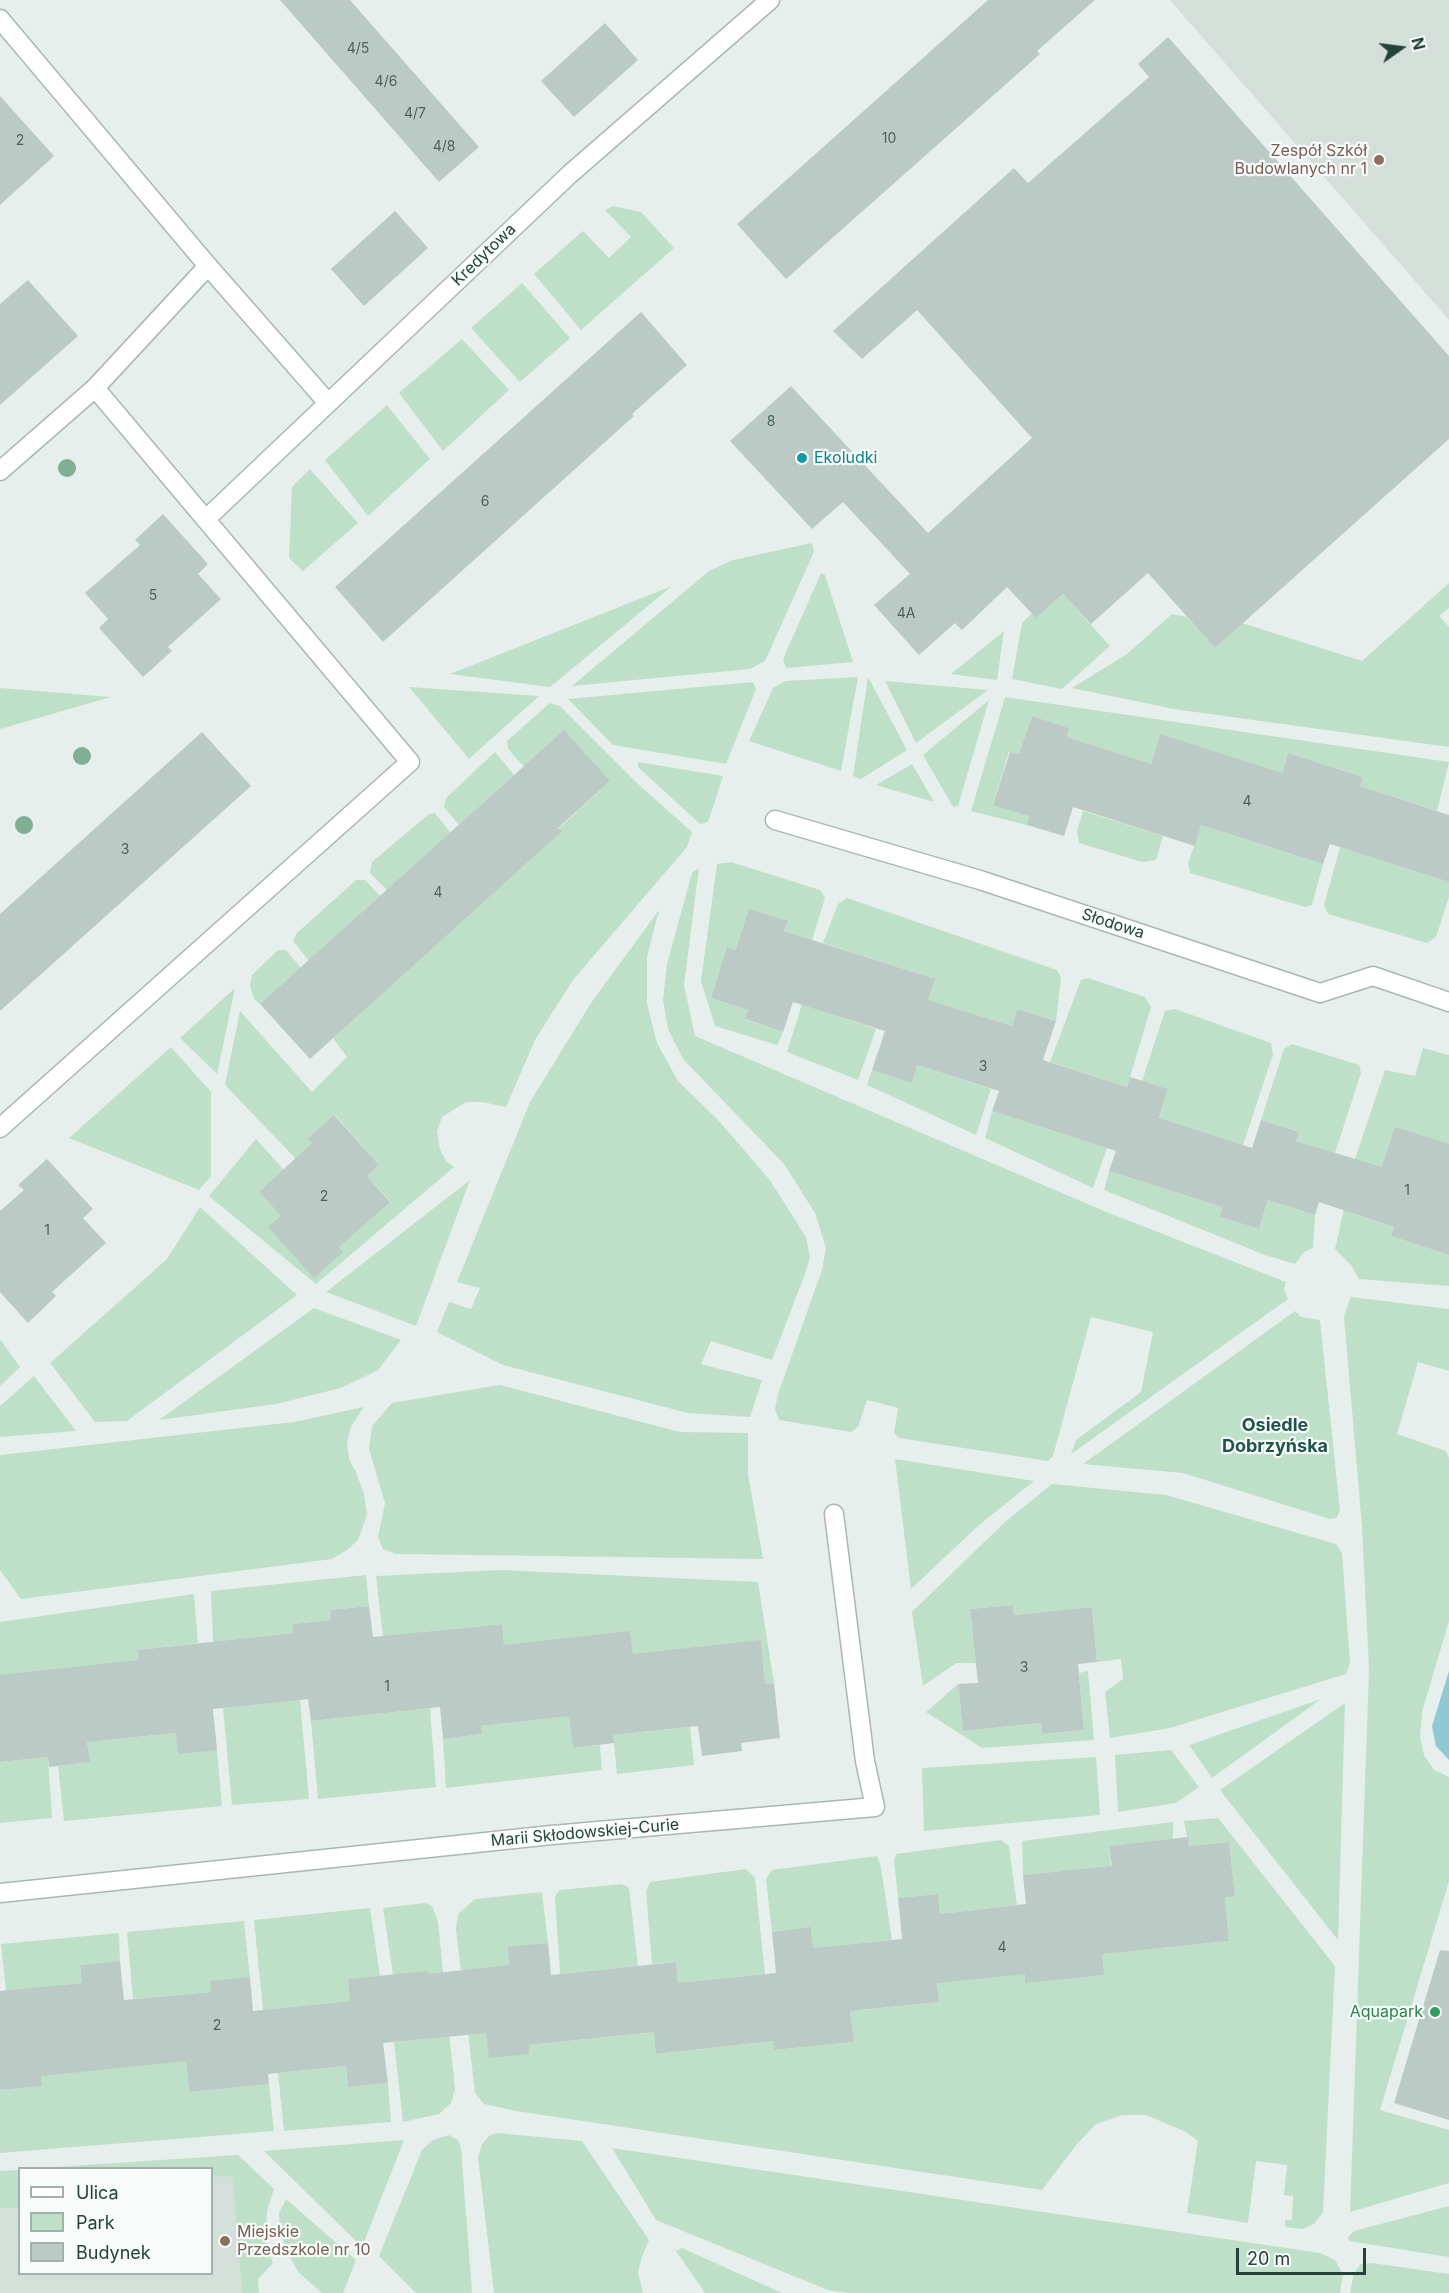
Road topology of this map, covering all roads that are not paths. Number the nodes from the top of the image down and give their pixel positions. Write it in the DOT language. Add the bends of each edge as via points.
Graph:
graph roads {
  1 [pos="770,0"];
  2 [pos="0,19"];
  3 [pos="208,266"];
  4 [pos="95,388"];
  5 [pos="328,403"];
  6 [pos="0,471"];
  7 [pos="206,519"];
  8 [pos="775,820"];
  9 [pos="1449,1002"];
  10 [pos="0,1128"];
  11 [pos="834,1514"];
  12 [pos="0,1893"];
  1 -- 5 [label="street, Kredytowa" via="570,174"];
  2 -- 3 [label="street"];
  3 -- 4 [label="street"];
  3 -- 5 [label="street"];
  4 -- 6 [label="street"];
  4 -- 7 [label="street"];
  5 -- 7 [label="street, Kredytowa"];
  7 -- 10 [label="street" via="410,762"];
  8 -- 9 [label="street, Słodowa" via="980,880 1320,993 1373,976"];
  11 -- 12 [label="street, Marii Skłodowskiej-Curie" via="875,1807 552,1835"];
}
